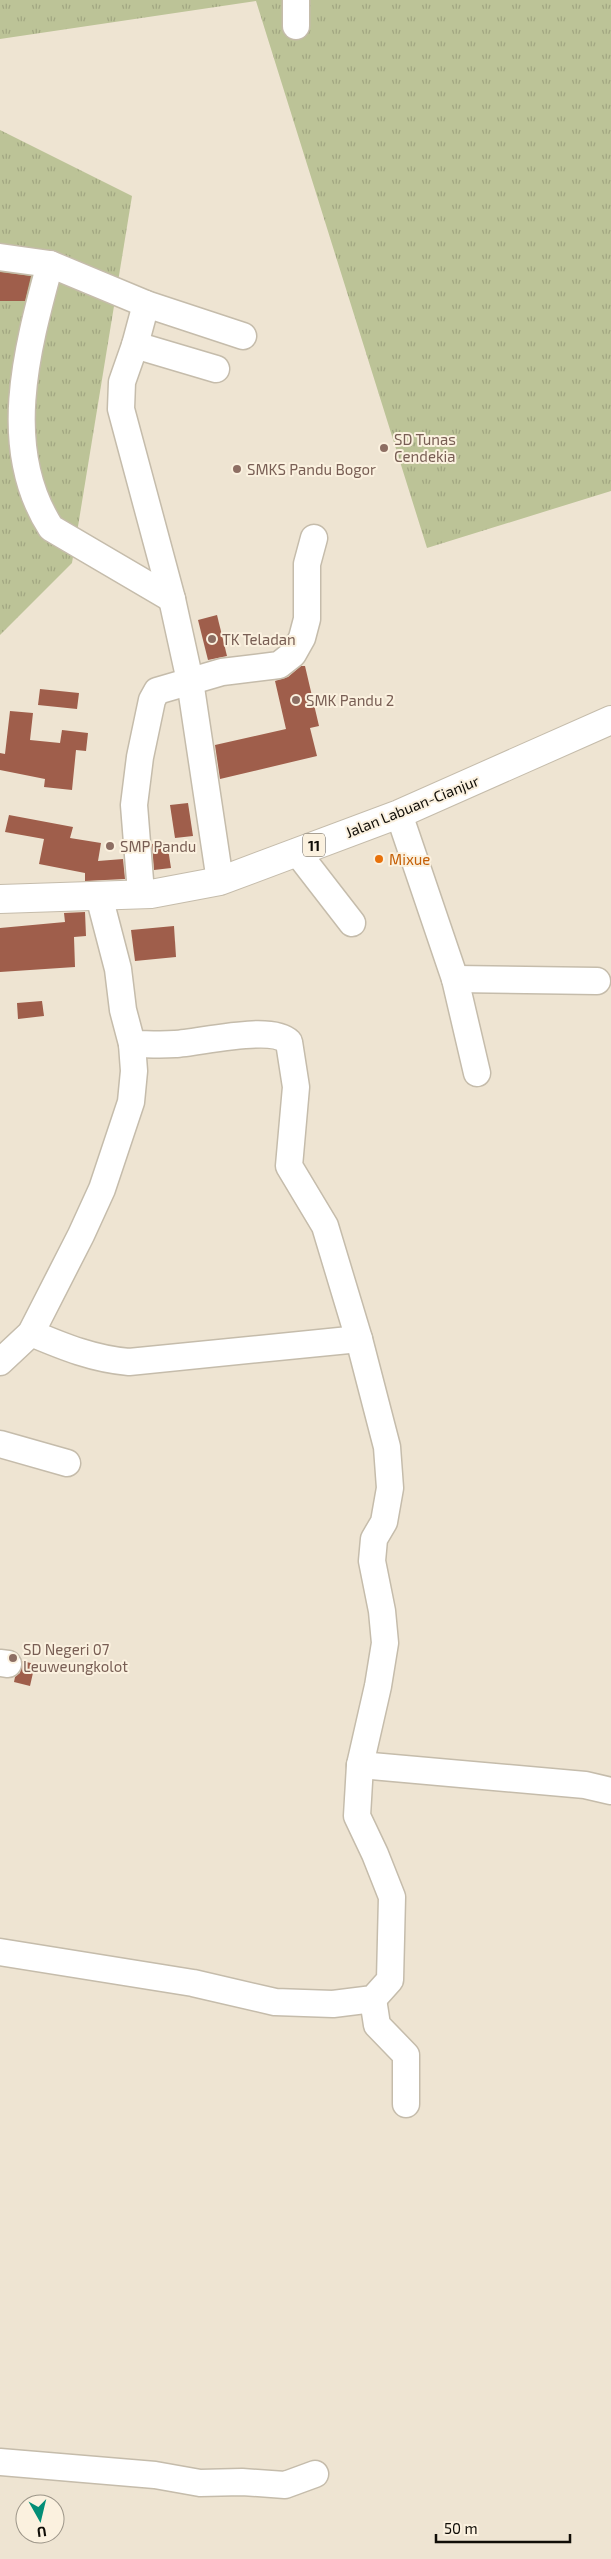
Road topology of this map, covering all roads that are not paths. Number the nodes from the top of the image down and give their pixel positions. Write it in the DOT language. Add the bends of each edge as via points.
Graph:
graph roads {
  1 [pos="296,0"];
  2 [pos="296,26"];
  3 [pos="0,257"];
  4 [pos="50,264"];
  5 [pos="146,304"];
  6 [pos="243,336"];
  7 [pos="135,345"];
  8 [pos="216,369"];
  9 [pos="314,538"];
  10 [pos="172,599"];
  11 [pos="190,681"];
  12 [pos="611,720"];
  13 [pos="399,814"];
  14 [pos="297,852"];
  15 [pos="220,881"];
  16 [pos="141,893"];
  17 [pos="100,896"];
  18 [pos="0,899"];
  19 [pos="352,923"];
  20 [pos="455,978"];
  21 [pos="598,981"];
  22 [pos="132,1044"];
  23 [pos="477,1072"];
  24 [pos="31,1333"];
  25 [pos="359,1339"];
  26 [pos="0,1362"];
  27 [pos="0,1444"];
  28 [pos="67,1463"];
  29 [pos="360,1765"];
  30 [pos="611,1791"];
  31 [pos="0,1952"];
  32 [pos="373,2000"];
  33 [pos="406,2104"];
  34 [pos="0,2462"];
  35 [pos="315,2474"];
  1 -- 2 [label="street"];
  3 -- 4 [label="street"];
  4 -- 5 [label="street"];
  4 -- 10 [label="street" via="16,391 12,439 21,480 38,514 51,528"];
  5 -- 6 [label="street"];
  5 -- 7 [label="street"];
  7 -- 8 [label="street"];
  7 -- 10 [label="street" via="122,382 121,409"];
  9 -- 11 [label="street" via="307,564 307,619 293,654 279,665 222,672"];
  10 -- 11 [label="street"];
  11 -- 15 [label="street"];
  11 -- 16 [label="street" via="157,692 152,700 134,805"];
  12 -- 13 [label="highway, Jalan Labuan-Cianjur / 11"];
  13 -- 14 [label="highway, Jalan Labuan-Cianjur / 11"];
  13 -- 20 [label="street"];
  14 -- 15 [label="highway, Jalan Labuan-Cianjur / 11"];
  14 -- 19 [label="street"];
  15 -- 16 [label="highway, Jalan Labuan-Cianjur / 11"];
  16 -- 17 [label="highway, Jalan Labuan-Cianjur / 11"];
  17 -- 18 [label="highway, Jalan Labuan-Cianjur / 11"];
  17 -- 22 [label="street"];
  20 -- 21 [label="street"];
  20 -- 23 [label="street"];
  22 -- 24 [label="street" via="131,1102 104,1181"];
  22 -- 25 [label="street" via="176,1044 238,1034 279,1036 289,1042 296,1087 288,1166 325,1226"];
  24 -- 25 [label="street" via="80,1354 129,1362"];
  24 -- 26 [label="street"];
  25 -- 29 [label="street" via="387,1447 390,1488 384,1522 374,1539 372,1561 385,1643"];
  27 -- 28 [label="street"];
  29 -- 30 [label="street" via="585,1785"];
  29 -- 32 [label="street" via="357,1816 392,1897 390,1980"];
  31 -- 32 [label="street" via="193,1983 275,2002 333,2004"];
  32 -- 33 [label="street" via="377,2025 406,2055"];
  34 -- 35 [label="street" via="155,2475 200,2483 285,2485"];
}
